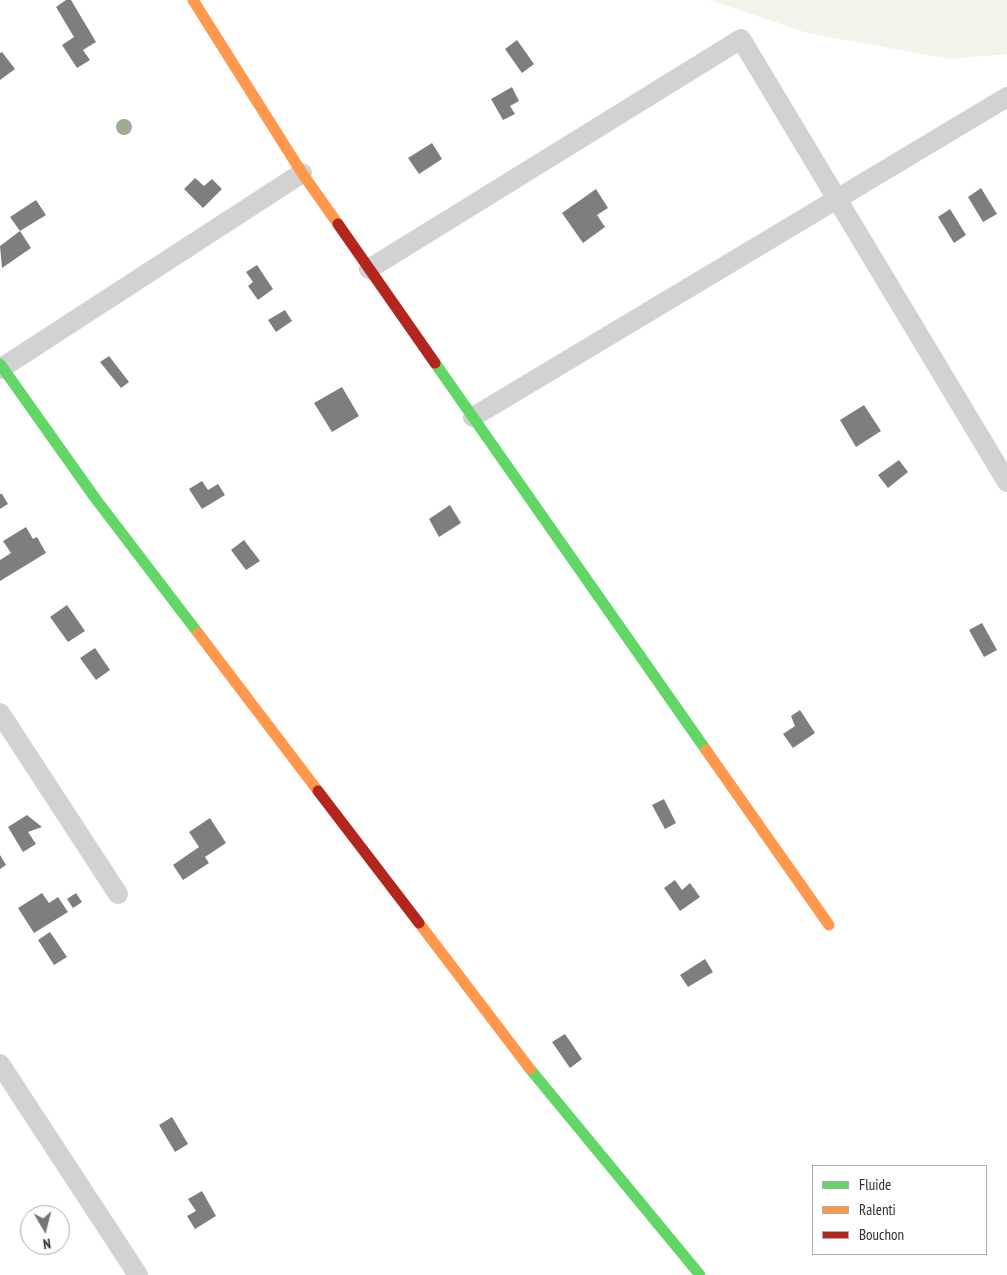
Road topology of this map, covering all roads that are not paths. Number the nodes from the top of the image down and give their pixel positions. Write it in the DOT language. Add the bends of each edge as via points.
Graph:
graph roads {
  1 [pos="193,0"];
  2 [pos="1007,97"];
  3 [pos="302,173"];
  4 [pos="837,199"];
  5 [pos="369,269"];
  6 [pos="1,366"];
  7 [pos="473,417"];
  8 [pos="1007,482"];
  9 [pos="0,713"];
  10 [pos="118,894"];
  11 [pos="830,925"];
  12 [pos="0,1064"];
  13 [pos="138,1275"];
  14 [pos="700,1275"];
  1 -- 3 [label="street"];
  2 -- 4 [label="street"];
  3 -- 5 [label="street"];
  3 -- 6 [label="street"];
  4 -- 5 [label="street" via="741,39"];
  4 -- 7 [label="street"];
  4 -- 8 [label="street"];
  5 -- 7 [label="street"];
  6 -- 14 [label="street" via="101,506 535,1076"];
  7 -- 11 [label="street"];
  9 -- 10 [label="street"];
  12 -- 13 [label="street"];
}
